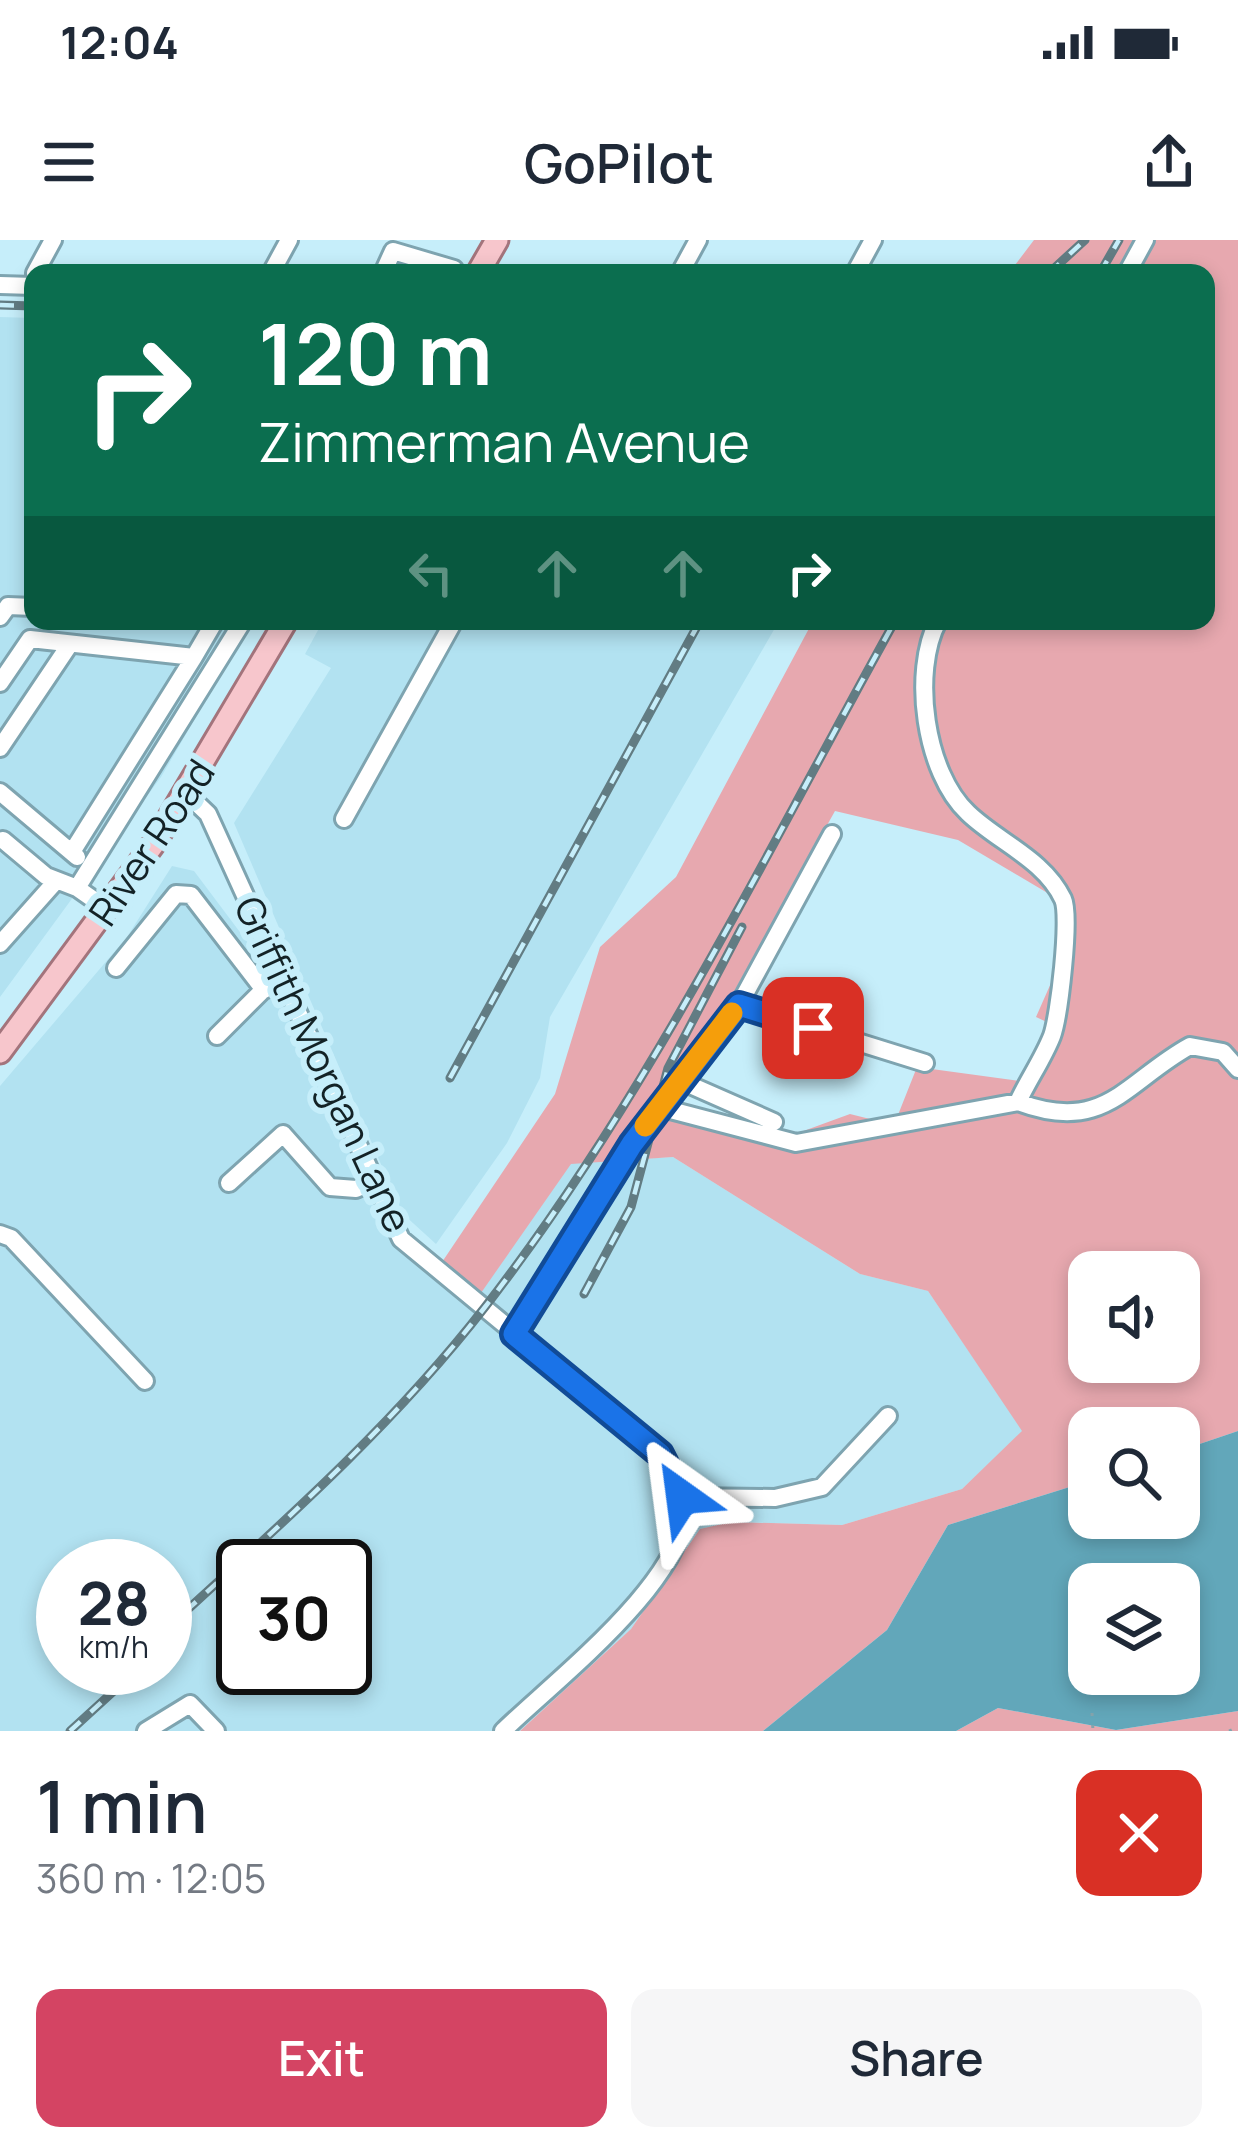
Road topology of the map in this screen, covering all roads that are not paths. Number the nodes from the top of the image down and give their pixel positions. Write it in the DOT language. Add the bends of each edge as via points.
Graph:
graph roads {
  1 [pos="387,264"];
  2 [pos="437,264"];
  3 [pos="210,630"];
  4 [pos="237,630"];
  5 [pos="281,630"];
  6 [pos="449,630"];
  7 [pos="935,630"];
  8 [pos="70,644"];
  9 [pos="194,658"];
  10 [pos="0,683"];
  11 [pos="0,748"];
  12 [pos="0,792"];
  13 [pos="187,794"];
  14 [pos="344,819"];
  15 [pos="832,834"];
  16 [pos="3,840"];
  17 [pos="72,853"];
  18 [pos="90,867"];
  19 [pos="56,881"];
  20 [pos="77,888"];
  21 [pos="107,909"];
  22 [pos="0,944"];
  23 [pos="116,968"];
  24 [pos="283,978"];
  25 [pos="264,989"];
  26 [pos="739,1005"];
  27 [pos="217,1036"];
  28 [pos="0,1052"];
  29 [pos="925,1063"];
  30 [pos="1238,1069"];
  31 [pos="670,1094"];
  32 [pos="1018,1102"];
  33 [pos="774,1122"];
  34 [pos="371,1182"];
  35 [pos="229,1183"];
  36 [pos="0,1234"];
  37 [pos="514,1334"];
  38 [pos="145,1381"];
  39 [pos="887,1416"];
  40 [pos="682,1497"];
  41 [pos="146,1731"];
  42 [pos="216,1731"];
  43 [pos="503,1731"];
  1 -- 2 [label="street" via="393,251"];
  3 -- 9 [label="street"];
  4 -- 18 [label="street"];
  5 -- 13 [label="main road, River Road"];
  6 -- 14 [label="street"];
  7 -- 32 [label="street" via="927,701 951,795 1046,875 1070,923 1056,1023"];
  8 -- 9 [label="street"];
  8 -- 10 [label="street" via="30,639"];
  8 -- 11 [label="street"];
  9 -- 17 [label="street"];
  12 -- 17 [label="street"];
  13 -- 21 [label="main road, River Road"];
  13 -- 24 [label="street, Griffith Morgan Lane" via="208,814"];
  15 -- 26 [label="street"];
  16 -- 19 [label="street"];
  17 -- 18 [label="street"];
  18 -- 20 [label="street"];
  19 -- 20 [label="street"];
  19 -- 22 [label="street"];
  20 -- 21 [label="street"];
  21 -- 28 [label="main road, River Road"];
  23 -- 25 [label="street" via="176,894 190,895"];
  24 -- 25 [label="street"];
  24 -- 34 [label="street, Griffith Morgan Lane"];
  25 -- 27 [label="street"];
  26 -- 29 [label="street"];
  26 -- 31 [label="street"];
  30 -- 32 [label="street" via="1223,1052 1190,1046 1109,1103 1070,1111"];
  31 -- 32 [label="street" via="796,1143"];
  31 -- 33 [label="street"];
  31 -- 37 [label="street"];
  34 -- 35 [label="street" via="330,1187 283,1134"];
  34 -- 37 [label="street, Griffith Morgan Lane" via="401,1239"];
  36 -- 38 [label="street"];
  37 -- 40 [label="street, Griffith Morgan Lane" via="660,1454"];
  39 -- 40 [label="street" via="822,1487 775,1498"];
  40 -- 43 [label="street" via="682,1527 662,1574"];
  41 -- 42 [label="street" via="190,1704"];
}
